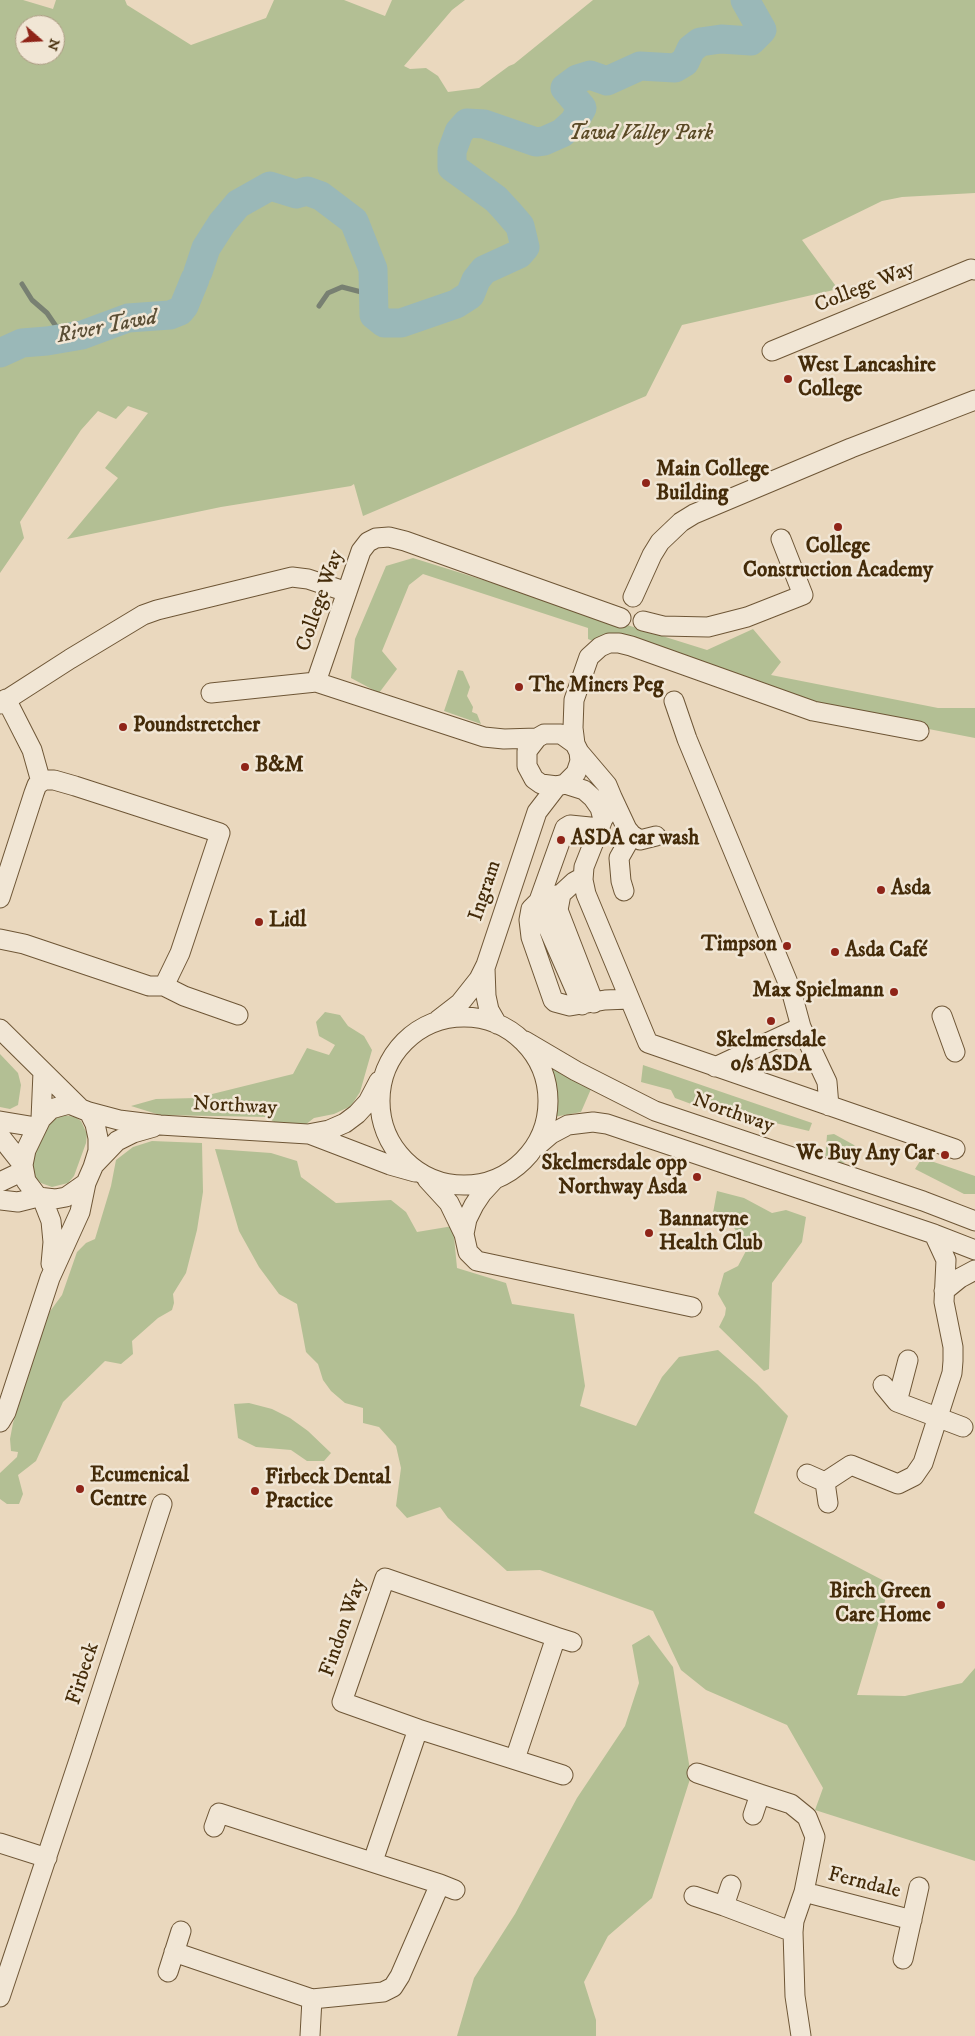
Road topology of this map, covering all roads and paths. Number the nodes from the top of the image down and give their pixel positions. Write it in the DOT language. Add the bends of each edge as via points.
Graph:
graph roads {
  1 [pos="975,270"];
  2 [pos="772,351"];
  3 [pos="975,400"];
  4 [pos="781,540"];
  5 [pos="347,592"];
  6 [pos="635,609"];
  7 [pos="316,682"];
  8 [pos="211,693"];
  9 [pos="574,700"];
  10 [pos="3,701"];
  11 [pos="674,701"];
  12 [pos="919,731"];
  13 [pos="541,736"];
  14 [pos="484,737"];
  15 [pos="577,748"];
  16 [pos="532,776"];
  17 [pos="41,782"];
  18 [pos="561,785"];
  19 [pos="612,797"];
  20 [pos="596,825"];
  21 [pos="529,831"];
  22 [pos="632,836"];
  23 [pos="656,836"];
  24 [pos="583,877"];
  25 [pos="624,891"];
  26 [pos="553,896"];
  27 [pos="0,898"];
  28 [pos="0,939"];
  29 [pos="486,965"];
  30 [pos="164,986"];
  31 [pos="630,999"];
  32 [pos="588,1003"];
  33 [pos="238,1015"];
  34 [pos="942,1016"];
  35 [pos="435,1022"];
  36 [pos="497,1024"];
  37 [pos="801,1027"];
  38 [pos="0,1029"];
  39 [pos="516,1035"];
  40 [pos="9,1047"];
  41 [pos="955,1052"];
  42 [pos="715,1067"];
  43 [pos="385,1070"];
  44 [pos="43,1072"];
  45 [pos="829,1106"];
  46 [pos="84,1110"];
  47 [pos="0,1122"];
  48 [pos="38,1123"];
  49 [pos="162,1126"];
  50 [pos="308,1134"];
  51 [pos="0,1136"];
  52 [pos="955,1149"];
  53 [pos="533,1150"];
  54 [pos="23,1168"];
  55 [pos="421,1174"];
  56 [pos="89,1175"];
  57 [pos="494,1180"];
  58 [pos="0,1182"];
  59 [pos="40,1198"];
  60 [pos="0,1200"];
  61 [pos="975,1221"];
  62 [pos="464,1234"];
  63 [pos="934,1234"];
  64 [pos="975,1250"];
  65 [pos="975,1270"];
  66 [pos="50,1278"];
  67 [pos="944,1292"];
  68 [pos="692,1307"];
  69 [pos="908,1360"];
  70 [pos="883,1386"];
  71 [pos="898,1402"];
  72 [pos="937,1417"];
  73 [pos="0,1422"];
  74 [pos="963,1427"];
  75 [pos="807,1474"];
  76 [pos="825,1482"];
  77 [pos="828,1503"];
  78 [pos="162,1504"];
  79 [pos="418,1729"];
  80 [pos="515,1759"];
  81 [pos="697,1773"];
  82 [pos="564,1776"];
  83 [pos="760,1794"];
  84 [pos="753,1815"];
  85 [pos="214,1827"];
  86 [pos="0,1842"];
  87 [pos="47,1858"];
  88 [pos="373,1861"];
  89 [pos="732,1885"];
  90 [pos="919,1887"];
  91 [pos="804,1892"];
  92 [pos="694,1896"];
  93 [pos="724,1906"];
  94 [pos="912,1920"];
  95 [pos="181,1931"];
  96 [pos="793,1932"];
  97 [pos="174,1952"];
  98 [pos="903,1959"];
  99 [pos="168,1972"];
  100 [pos="0,1997"];
  101 [pos="312,1999"];
  102 [pos="310,2036"];
  103 [pos="801,2036"];
  1 -- 2 [label="street, College Way"];
  3 -- 6 [label="street" via="694,514 660,542 644,575"];
  4 -- 6 [label="street" via="803,595 708,627 663,626"];
  5 -- 6 [label="street, College Way" via="361,551 368,542 390,537 598,608"];
  5 -- 7 [label="street, College Way"];
  5 -- 10 [label="street" via="292,577 156,610"];
  7 -- 8 [label="street"];
  7 -- 14 [label="street, College Way"];
  9 -- 12 [label="street" via="589,657 600,647 619,643 813,711"];
  9 -- 13 [label="street"];
  9 -- 15 [label="street" via="573,728"];
  10 -- 17 [label="street" via="32,750"];
  11 -- 37 [label="street" via="791,990"];
  13 -- 14 [label="street, College Way"];
  13 -- 15 [label="street" via="561,734"];
  13 -- 16 [label="street" via="527,751 527,766"];
  14 -- 16 [label="street, College Way" via="516,758"];
  15 -- 18 [label="street" via="580,760 576,773"];
  15 -- 19 [label="street" via="607,785"];
  16 -- 18 [label="street" via="541,784"];
  16 -- 21 [label="street, Ingram" via="536,794"];
  17 -- 27 [label="street" via="34,793"];
  17 -- 30 [label="street" via="54,780 220,834 180,953"];
  18 -- 20 [label="street" via="584,790 593,798 600,808"];
  18 -- 21 [label="street, Ingram" via="537,812"];
  19 -- 20 [label="street" via="611,808"];
  19 -- 22 [label="street"];
  20 -- 24 [label="street"];
  20 -- 26 [label="street" via="569,825 566,828"];
  21 -- 29 [label="street, Ingram"];
  22 -- 23 [label="street" via="640,840"];
  22 -- 25 [label="street" via="619,858"];
  24 -- 26 [label="street"];
  24 -- 31 [label="street" via="586,894"];
  26 -- 32 [label="street"];
  26 -- 32 [label="street" via="536,910 535,919 540,934"];
  28 -- 30 [label="street" via="149,986"];
  29 -- 35 [label="street, Ingram" via="470,992"];
  29 -- 36 [label="street, Ingram" via="486,996"];
  30 -- 33 [label="street"];
  31 -- 32 [label="street"];
  31 -- 42 [label="street" via="649,1045"];
  34 -- 41 [label="street"];
  35 -- 36 [label="street" via="470,1018"];
  35 -- 43 [label="street" via="414,1033 397,1050"];
  36 -- 39 [label="street"];
  37 -- 42 [label="street"];
  37 -- 45 [label="street" via="828,1082"];
  38 -- 40 [label="street"];
  39 -- 53 [label="street" via="538,1062 547,1089 547,1110"];
  39 -- 61 [label="street, Northway" via="655,1111"];
  40 -- 44 [label="street"];
  42 -- 45 [label="street"];
  43 -- 50 [label="street, Northway" via="368,1102 357,1114 337,1127"];
  43 -- 55 [label="street" via="379,1098 383,1127 397,1153"];
  44 -- 46 [label="street"];
  44 -- 48 [label="street"];
  45 -- 52 [label="street"];
  46 -- 48 [label="street" via="69,1104 59,1106 51,1109"];
  46 -- 49 [label="street, Northway" via="119,1120"];
  46 -- 56 [label="street" via="95,1124 98,1138 98,1151"];
  47 -- 48 [label="street"];
  48 -- 54 [label="street" via="26,1150"];
  49 -- 50 [label="street, Northway"];
  49 -- 56 [label="street, Northway" via="133,1133 117,1141"];
  50 -- 55 [label="street, Northway"];
  51 -- 54 [label="street"];
  53 -- 57 [label="street" via="516,1168"];
  53 -- 63 [label="street" via="551,1134 568,1125 606,1124"];
  54 -- 58 [label="street"];
  54 -- 59 [label="street" via="26,1181"];
  55 -- 57 [label="street" via="446,1184 470,1186"];
  55 -- 62 [label="street" via="449,1203"];
  56 -- 59 [label="street" via="66,1197"];
  56 -- 66 [label="street, Northway" via="80,1212"];
  57 -- 62 [label="street" via="474,1205"];
  59 -- 60 [label="street" via="18,1202"];
  59 -- 66 [label="street, Northway" via="51,1221"];
  62 -- 68 [label="street" via="468,1252 477,1261"];
  63 -- 64 [label="street"];
  63 -- 67 [label="street" via="946,1260"];
  65 -- 67 [label="street"];
  66 -- 73 [label="street, Northway"];
  67 -- 72 [label="street" via="953,1361"];
  69 -- 71 [label="street"];
  70 -- 71 [label="street"];
  71 -- 72 [label="street"];
  72 -- 74 [label="street"];
  72 -- 76 [label="street" via="923,1463 914,1476 898,1484 851,1465"];
  75 -- 76 [label="street"];
  76 -- 77 [label="street"];
  78 -- 87 [label="street, Firbeck"];
  79 -- 80 [label="street, Findon Way"];
  79 -- 80 [label="street, Findon Way" via="342,1702 385,1578 564,1640"];
  79 -- 88 [label="street"];
  80 -- 82 [label="street, Findon Way"];
  81 -- 83 [label="street, Ferndale"];
  83 -- 84 [label="street"];
  83 -- 91 [label="street, Ferndale" via="791,1804 807,1817 814,1837"];
  85 -- 88 [label="street" via="219,1813"];
  86 -- 87 [label="street"];
  87 -- 100 [label="street, Firbeck"];
  88 -- 101 [label="street" via="448,1887 393,1988 383,1992"];
  89 -- 93 [label="street"];
  90 -- 94 [label="street, Ferndale"];
  91 -- 94 [label="street, Ferndale"];
  91 -- 96 [label="street, Ferndale"];
  92 -- 93 [label="street"];
  93 -- 96 [label="street"];
  94 -- 98 [label="street, Ferndale"];
  95 -- 97 [label="street"];
  96 -- 103 [label="street, Ferndale" via="794,1996"];
  97 -- 99 [label="street"];
  97 -- 101 [label="street"];
  101 -- 102 [label="street"];
}
